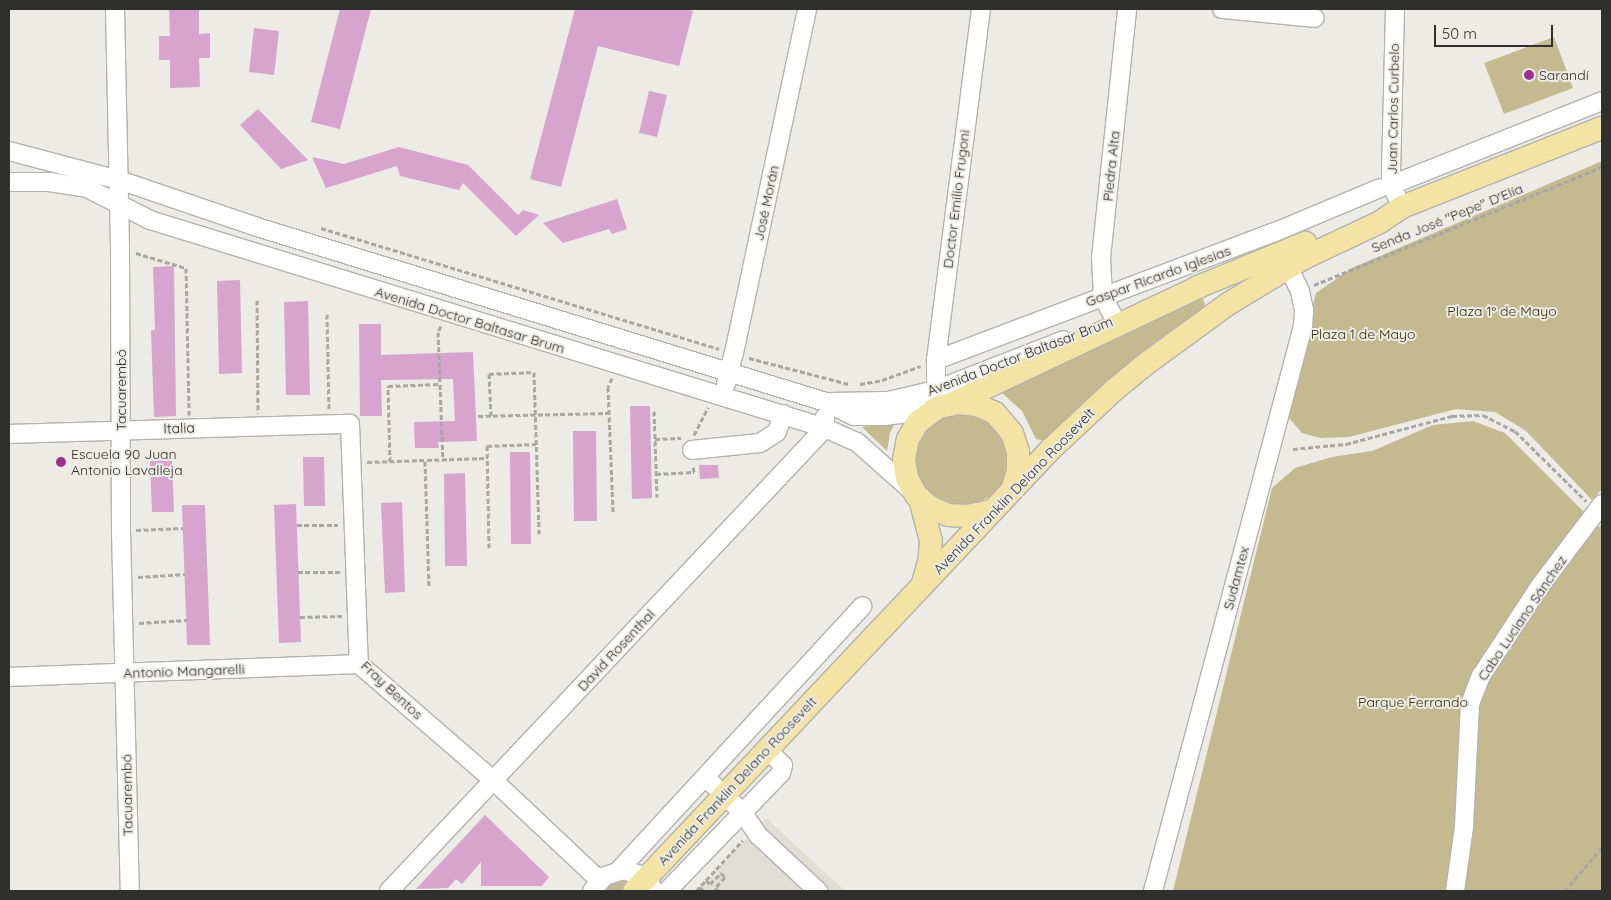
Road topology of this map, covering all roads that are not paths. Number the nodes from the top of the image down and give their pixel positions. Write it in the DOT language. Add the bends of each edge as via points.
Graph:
graph roads {
  1 [pos="115,9"];
  2 [pos="807,9"];
  3 [pos="981,9"];
  4 [pos="1127,9"];
  5 [pos="1222,9"];
  6 [pos="1395,9"];
  7 [pos="1315,18"];
  8 [pos="1602,101"];
  9 [pos="1602,128"];
  10 [pos="1487,146"];
  11 [pos="9,151"];
  12 [pos="1495,170"];
  13 [pos="118,180"];
  14 [pos="9,182"];
  15 [pos="1386,187"];
  16 [pos="118,204"];
  17 [pos="1402,207"];
  18 [pos="1282,250"];
  19 [pos="1198,287"];
  20 [pos="1102,296"];
  21 [pos="1154,308"];
  22 [pos="1217,311"];
  23 [pos="1115,320"];
  24 [pos="936,360"];
  25 [pos="729,373"];
  26 [pos="722,397"];
  27 [pos="940,401"];
  28 [pos="826,402"];
  29 [pos="783,414"];
  30 [pos="350,424"];
  31 [pos="825,428"];
  32 [pos="122,430"];
  33 [pos="9,434"];
  34 [pos="692,444"];
  35 [pos="1011,490"];
  36 [pos="918,497"];
  37 [pos="1599,508"];
  38 [pos="991,511"];
  39 [pos="923,584"];
  40 [pos="892,616"];
  41 [pos="825,647"];
  42 [pos="359,664"];
  43 [pos="846,666"];
  44 [pos="125,674"];
  45 [pos="799,675"];
  46 [pos="9,677"];
  47 [pos="820,694"];
  48 [pos="775,757"];
  49 [pos="705,777"];
  50 [pos="493,780"];
  51 [pos="724,795"];
  52 [pos="742,812"];
  53 [pos="619,870"];
  54 [pos="596,886"];
  55 [pos="645,887"];
  56 [pos="130,891"];
  57 [pos="388,891"];
  58 [pos="667,891"];
  59 [pos="818,891"];
  60 [pos="1153,891"];
  61 [pos="1455,891"];
  1 -- 13 [label="street, Tacuarembó"];
  2 -- 25 [label="street, José Morán"];
  3 -- 24 [label="street, Doctor Emilio Frugoni"];
  4 -- 20 [label="street, Piedra Alta" via="1101,258"];
  5 -- 7 [label="street"];
  6 -- 15 [label="street, Juan Carlos Curbelo"];
  8 -- 10 [label="street, Gaspar Ricardo Iglesias"];
  9 -- 12 [label="main road"];
  10 -- 12 [label="street"];
  10 -- 15 [label="street, Gaspar Ricardo Iglesias"];
  11 -- 13 [label="street, Avenida Doctor Baltasar Brum"];
  12 -- 17 [label="main road"];
  13 -- 16 [label="street, Tacuarembó"];
  13 -- 25 [label="street, Avenida Doctor Baltasar Brum" via="257,227"];
  14 -- 16 [label="street, Avenida Doctor Baltasar Brum" via="49,182 87,188"];
  15 -- 17 [label="street, Juan Carlos Curbelo"];
  15 -- 18 [label="street, Gaspar Ricardo Iglesias"];
  16 -- 26 [label="street, Avenida Doctor Baltasar Brum" via="150,220"];
  16 -- 32 [label="street, Tacuarembó"];
  17 -- 18 [label="main road, Avenida Doctor Baltasar Brum" via="1378,212"];
  18 -- 19 [label="main road, Avenida Doctor Baltasar Brum"];
  18 -- 20 [label="street, Gaspar Ricardo Iglesias"];
  18 -- 22 [label="main road, Avenida Franklin Delano Roosevelt"];
  18 -- 60 [label="street, Sudamtex" via="1300,291 1303,326"];
  19 -- 21 [label="main road, Avenida Doctor Baltasar Brum"];
  19 -- 22 [label="main road" via="1208,287 1216,292 1219,301"];
  20 -- 23 [label="street, Piedra Alta"];
  20 -- 24 [label="street, Gaspar Ricardo Iglesias"];
  21 -- 23 [label="street, Avenida Doctor Baltasar Brum"];
  21 -- 27 [label="main road, Avenida Doctor Baltasar Brum"];
  22 -- 35 [label="main road, Avenida Franklin Delano Roosevelt" via="1114,390"];
  23 -- 27 [label="street, Avenida Doctor Baltasar Brum"];
  24 -- 27 [label="street, Doctor Emilio Frugoni"];
  25 -- 26 [label="street, José Morán"];
  25 -- 28 [label="street, Avenida Doctor Baltasar Brum"];
  26 -- 29 [label="street, Avenida Doctor Baltasar Brum"];
  27 -- 28 [label="street, Avenida Doctor Baltasar Brum" via="865,417 854,416"];
  27 -- 35 [label="main road" via="983,407 1000,417 1008,427 1015,439 1019,458"];
  27 -- 36 [label="main road" via="918,422 906,446 905,472"];
  28 -- 31 [label="street"];
  29 -- 31 [label="street, Avenida Doctor Baltasar Brum"];
  29 -- 34 [label="street" via="777,432 760,443"];
  30 -- 32 [label="street, Italia"];
  30 -- 42 [label="street, Fray Bentos"];
  31 -- 36 [label="street, Avenida Doctor Baltasar Brum" via="856,442"];
  31 -- 50 [label="street, David Rosenthal"];
  32 -- 33 [label="street, Italia"];
  32 -- 44 [label="street, Tacuarembó"];
  35 -- 38 [label="main road, Avenida Franklin Delano Roosevelt"];
  36 -- 38 [label="main road" via="948,515 968,516"];
  36 -- 39 [label="main road, Avenida Franklin Delano Roosevelt" via="931,541"];
  37 -- 61 [label="street, Cabo Luciano Sánchez" via="1540,586 1481,676 1470,704 1464,827"];
  38 -- 39 [label="main road, Avenida Franklin Delano Roosevelt"];
  39 -- 40 [label="main road, Avenida Franklin Delano Roosevelt"];
  40 -- 41 [label="street, Avenida Franklin Delano Roosevelt" via="874,622 860,610"];
  40 -- 43 [label="main road, Avenida Franklin Delano Roosevelt"];
  41 -- 43 [label="street"];
  41 -- 45 [label="street, Avenida Franklin Delano Roosevelt"];
  42 -- 44 [label="street, Antonio Mangarelli"];
  42 -- 50 [label="street, Fray Bentos"];
  43 -- 47 [label="main road, Avenida Franklin Delano Roosevelt"];
  44 -- 46 [label="street, Antonio Mangarelli"];
  44 -- 56 [label="street, Tacuarembó"];
  45 -- 47 [label="street"];
  45 -- 49 [label="street, Avenida Franklin Delano Roosevelt"];
  47 -- 48 [label="main road, Avenida Franklin Delano Roosevelt"];
  48 -- 51 [label="main road, Avenida Franklin Delano Roosevelt"];
  48 -- 52 [label="street" via="781,773"];
  49 -- 51 [label="street"];
  49 -- 53 [label="street, Avenida Franklin Delano Roosevelt"];
  50 -- 54 [label="street, Fray Bentos"];
  50 -- 57 [label="street, David Rosenthal"];
  51 -- 52 [label="street"];
  51 -- 55 [label="main road, Avenida Franklin Delano Roosevelt"];
  52 -- 58 [label="street"];
  52 -- 59 [label="street" via="759,836"];
  53 -- 54 [label="street"];
  53 -- 55 [label="street" via="630,870"];
}
